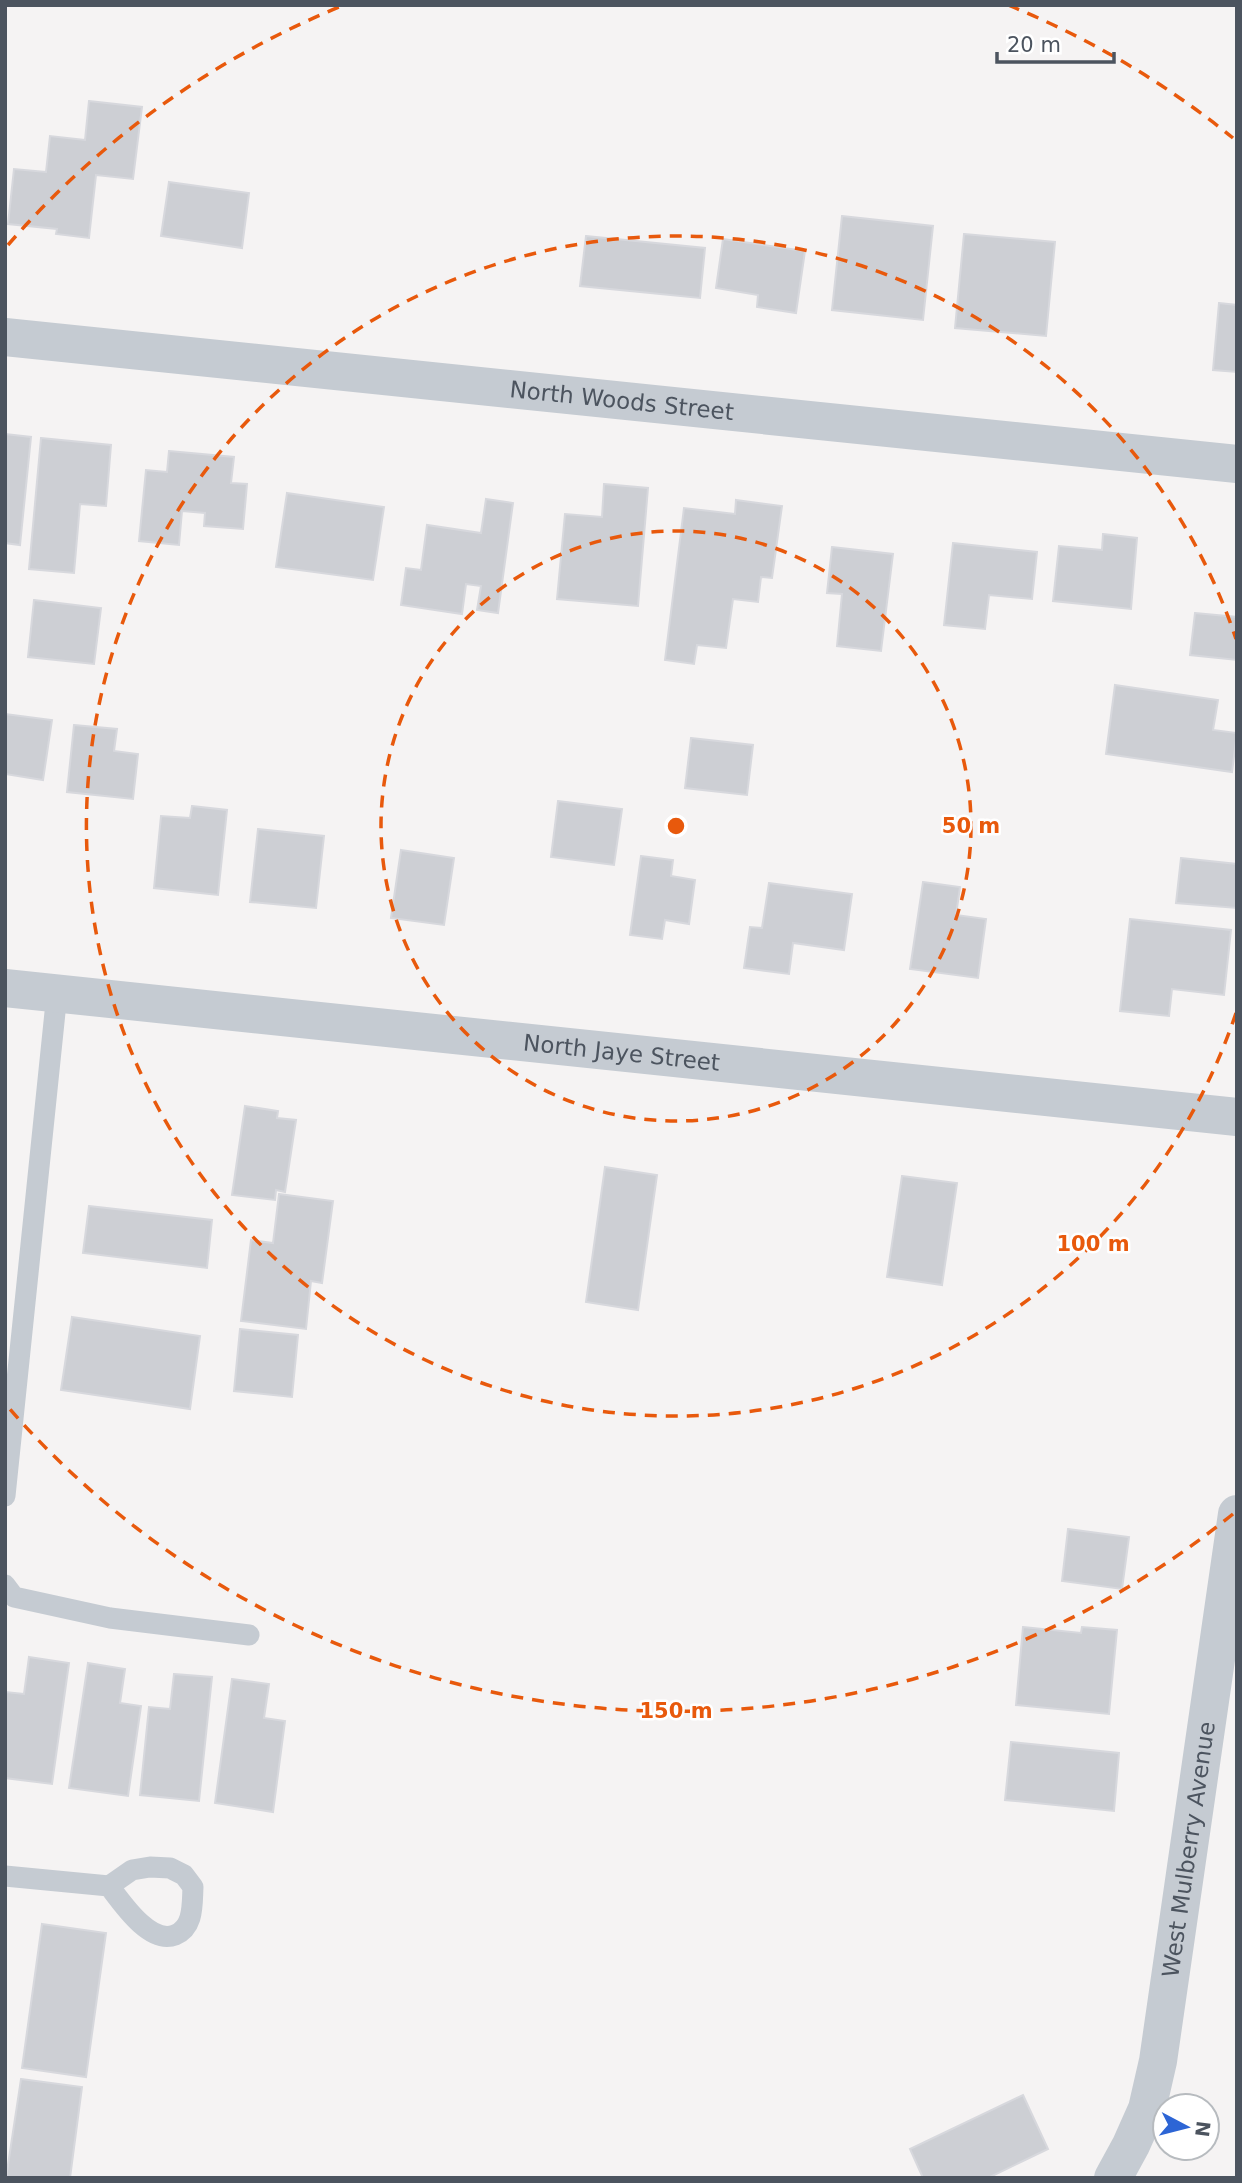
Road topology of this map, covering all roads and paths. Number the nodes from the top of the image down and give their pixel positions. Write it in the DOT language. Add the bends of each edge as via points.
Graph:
graph roads {
  1 [pos="5,337"];
  2 [pos="1237,464"];
  3 [pos="5,988"];
  4 [pos="57,993"];
  5 [pos="1237,1117"];
  6 [pos="5,1496"];
  7 [pos="1237,1514"];
  8 [pos="5,1585"];
  9 [pos="249,1635"];
  10 [pos="5,1876"];
  11 [pos="109,1886"];
  12 [pos="1113,2178"];
  1 -- 2 [label="street, North Woods Street"];
  3 -- 4 [label="street, North Jaye Street"];
  4 -- 5 [label="street, North Jaye Street"];
  4 -- 6 [label="lane"];
  7 -- 12 [label="street, West Mulberry Avenue" via="1158,2061 1147,2109"];
  8 -- 9 [label="lane" via="14,1597 110,1618"];
  10 -- 11 [label="lane"];
}
